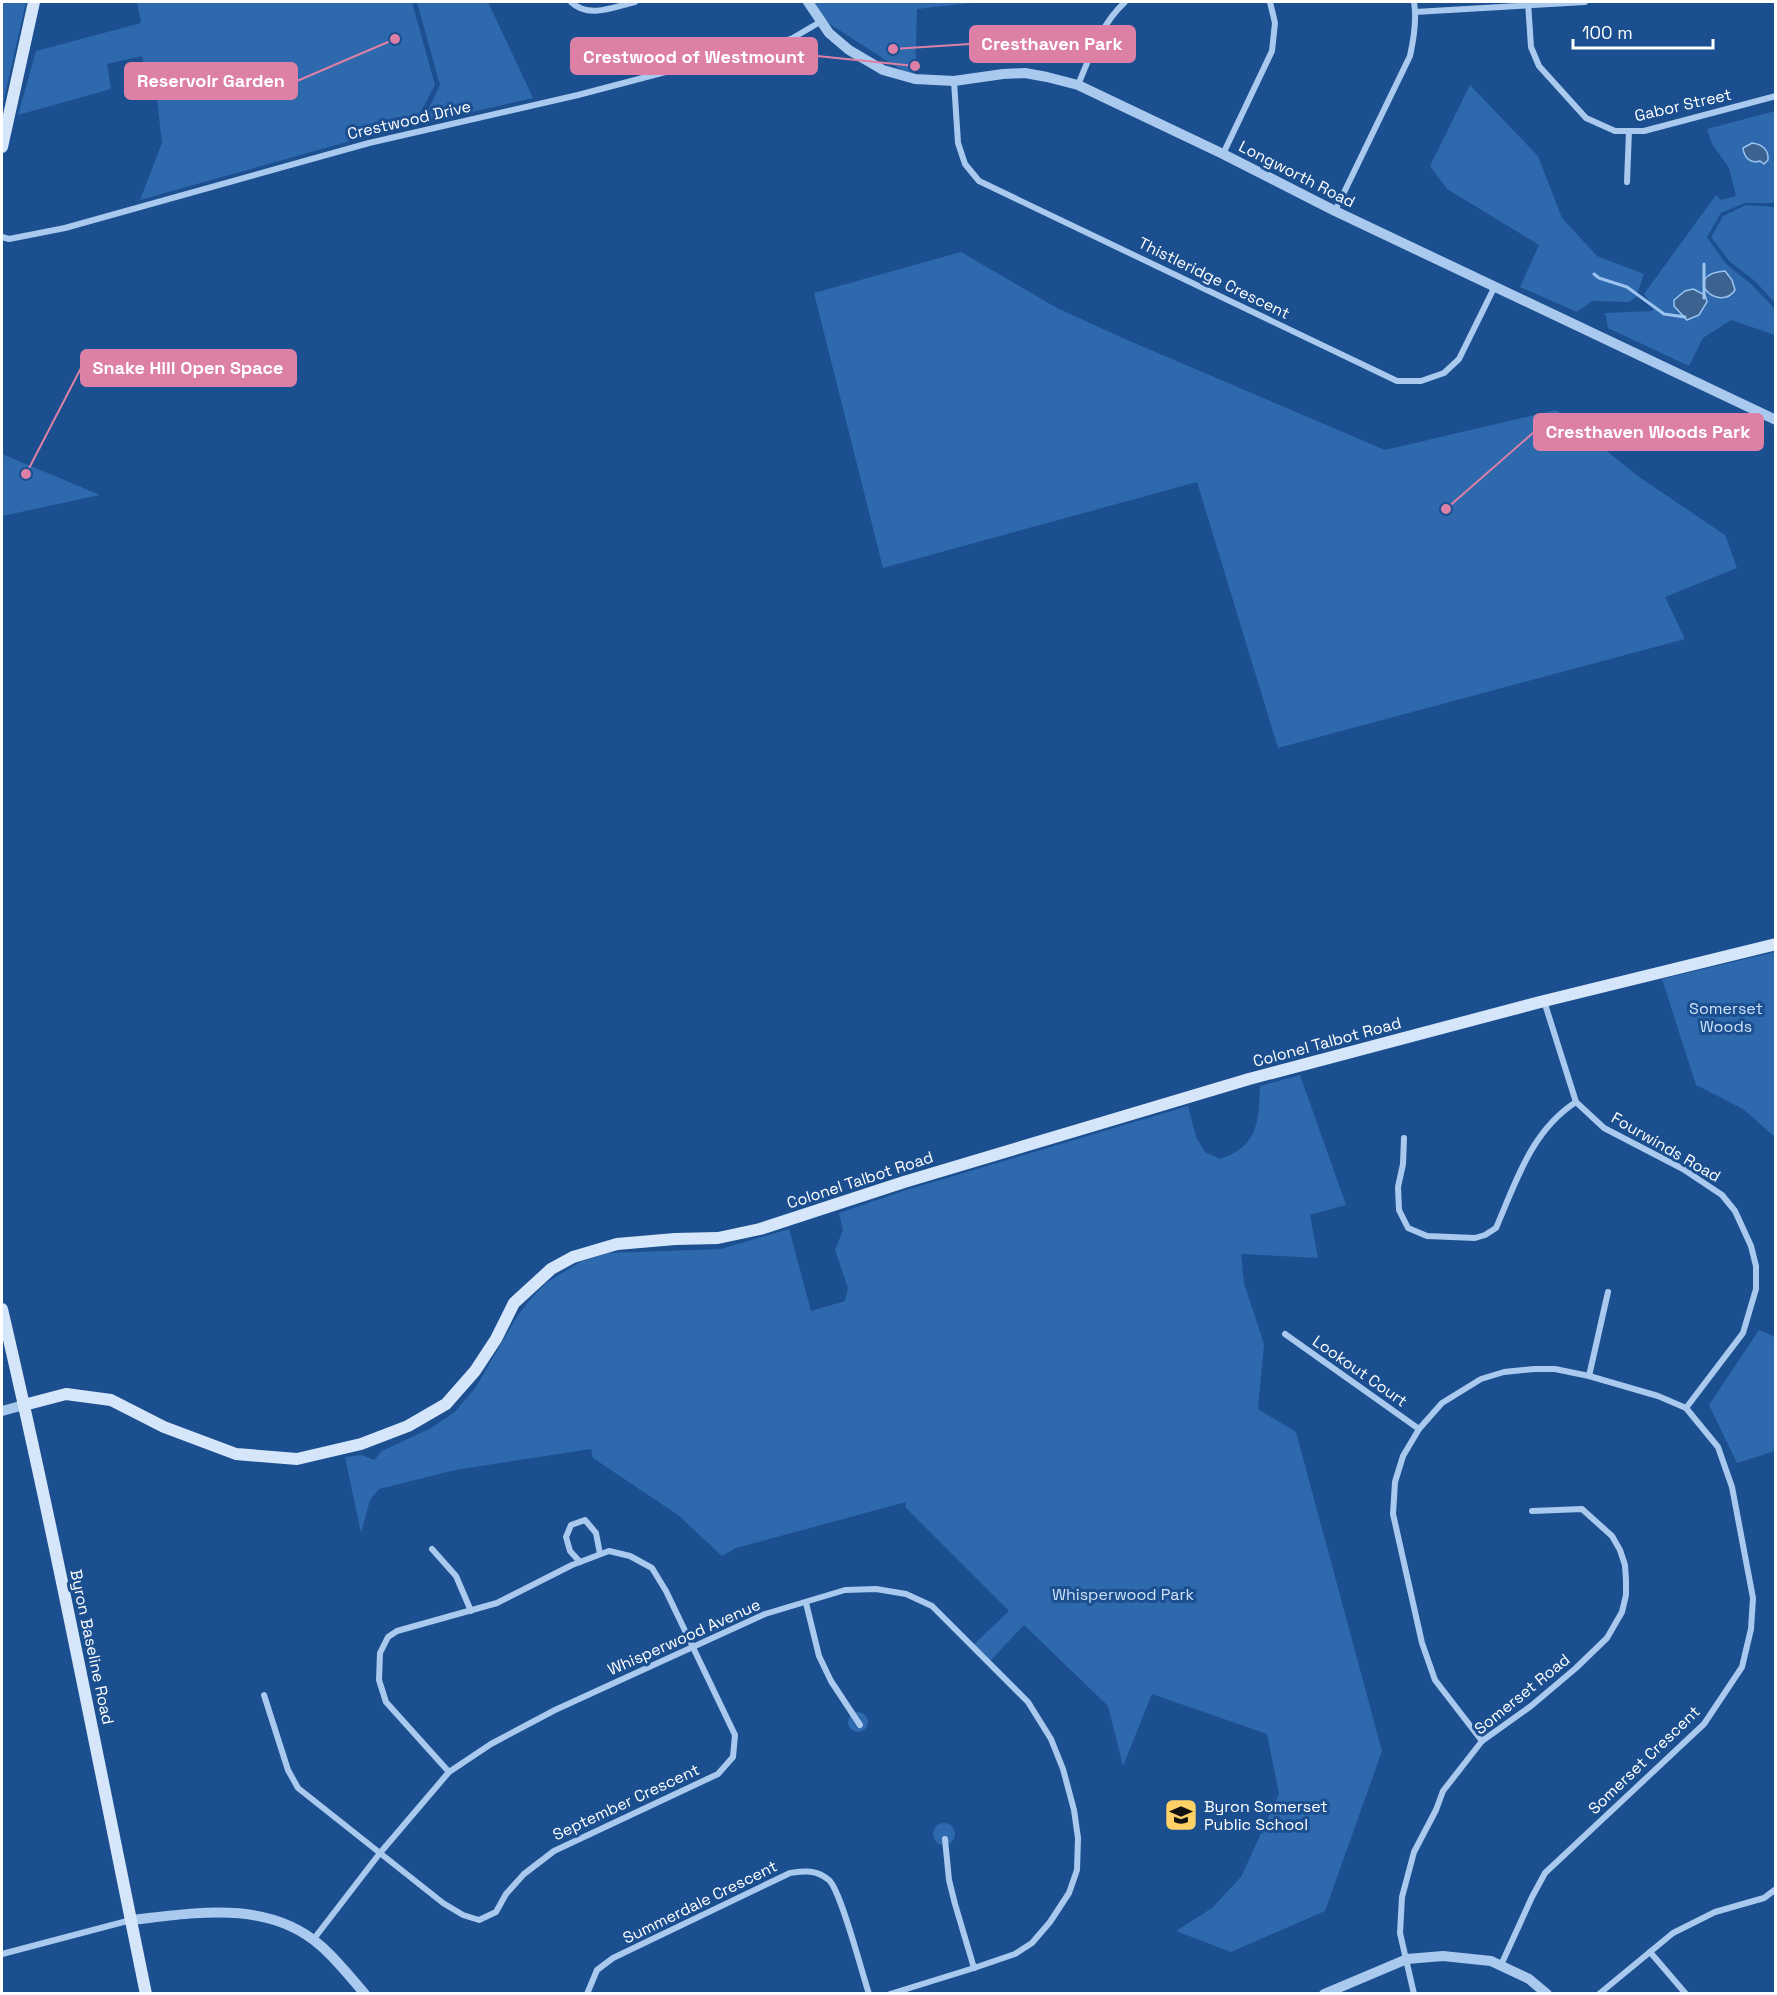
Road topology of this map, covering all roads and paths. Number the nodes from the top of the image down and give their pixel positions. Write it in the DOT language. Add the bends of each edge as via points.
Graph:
graph roads {
  1 [pos="34,2"];
  2 [pos="570,2"];
  3 [pos="635,2"];
  4 [pos="808,2"];
  5 [pos="1125,2"];
  6 [pos="1270,2"];
  7 [pos="1414,2"];
  8 [pos="1585,2"];
  9 [pos="1528,3"];
  10 [pos="1415,12"];
  11 [pos="820,22"];
  12 [pos="954,81"];
  13 [pos="1078,85"];
  14 [pos="1776,96"];
  15 [pos="1629,131"];
  16 [pos="2,147"];
  17 [pos="1223,154"];
  18 [pos="1627,182"];
  19 [pos="1335,211"];
  20 [pos="2,237"];
  21 [pos="1495,286"];
  22 [pos="1776,420"];
  23 [pos="1776,944"];
  24 [pos="1544,1001"];
  25 [pos="1576,1102"];
  26 [pos="1404,1138"];
  27 [pos="1608,1292"];
  28 [pos="2,1309"];
  29 [pos="1285,1334"];
  30 [pos="1589,1376"];
  31 [pos="24,1405"];
  32 [pos="1686,1408"];
  33 [pos="2,1411"];
  34 [pos="1419,1429"];
  35 [pos="1532,1511"];
  36 [pos="432,1549"];
  37 [pos="600,1554"];
  38 [pos="580,1562"];
  39 [pos="806,1603"];
  40 [pos="471,1611"];
  41 [pos="691,1647"];
  42 [pos="264,1695"];
  43 [pos="860,1725"];
  44 [pos="1482,1741"];
  45 [pos="449,1772"];
  46 [pos="945,1839"];
  47 [pos="380,1853"];
  48 [pos="1776,1889"];
  49 [pos="131,1920"];
  50 [pos="313,1940"];
  51 [pos="2,1952"];
  52 [pos="1650,1952"];
  53 [pos="1407,1959"];
  54 [pos="1501,1965"];
  55 [pos="974,1968"];
  56 [pos="146,1994"];
  57 [pos="365,1994"];
  58 [pos="587,1994"];
  59 [pos="868,1994"];
  60 [pos="890,1994"];
  61 [pos="1324,1994"];
  62 [pos="1414,1994"];
  63 [pos="1547,1994"];
  64 [pos="1599,1994"];
  65 [pos="1686,1994"];
  1 -- 16 [label="main road"];
  2 -- 3 [label="street" via="578,9 594,12"];
  4 -- 11 [label="street, Longworth Road"];
  5 -- 13 [label="street" via="1104,28"];
  6 -- 17 [label="street" via="1275,23 1272,51"];
  7 -- 10 [label="street"];
  8 -- 9 [label="street"];
  9 -- 10 [label="street"];
  9 -- 15 [label="street, Gabor Street" via="1531,47 1539,66 1586,118 1615,131"];
  10 -- 19 [label="street" via="1410,56"];
  11 -- 12 [label="street, Longworth Road" via="849,50 882,70 915,79"];
  11 -- 20 [label="street, Crestwood Drive" via="791,39 578,95 369,143 65,228"];
  12 -- 13 [label="street, Longworth Road" via="1024,73"];
  12 -- 21 [label="street, Thistleridge Crescent" via="958,143 965,164 979,181 1397,381 1421,381 1444,373 1459,359"];
  13 -- 17 [label="street, Longworth Road"];
  14 -- 15 [label="street, Gabor Street" via="1644,131"];
  15 -- 18 [label="street"];
  17 -- 19 [label="street, Longworth Road"];
  19 -- 21 [label="street, Longworth Road"];
  21 -- 22 [label="street, Longworth Road"];
  23 -- 24 [label="main road, Colonel Talbot Road"];
  24 -- 25 [label="street, Fourwinds Road"];
  24 -- 31 [label="main road, Colonel Talbot Road" via="1250,1079 760,1229 718,1238 617,1244 573,1257 551,1269 514,1303 475,1371 446,1404 408,1426 361,1444 297,1459 236,1454 164,1427 111,1400 66,1394"];
  25 -- 26 [label="street" via="1557,1115 1531,1149 1496,1228 1475,1238 1427,1236 1408,1228 1399,1210"];
  25 -- 32 [label="street, Fourwinds Road" via="1604,1128 1683,1169 1722,1195 1735,1211 1751,1246 1756,1289 1743,1333"];
  27 -- 30 [label="street"];
  28 -- 31 [label="main road, Byron Baseline Road"];
  29 -- 34 [label="street, Lookout Court"];
  30 -- 32 [label="street, Somerset Crescent"];
  30 -- 34 [label="street, Somerset Crescent" via="1534,1369 1481,1379 1442,1403"];
  31 -- 33 [label="street"];
  31 -- 49 [label="main road, Byron Baseline Road"];
  32 -- 54 [label="street, Somerset Crescent" via="1718,1447 1732,1487 1753,1598 1742,1667 1704,1724 1545,1873"];
  34 -- 44 [label="street, Somerset Crescent" via="1403,1456 1395,1482 1393,1514 1422,1643 1435,1680"];
  35 -- 44 [label="street, Somerset Road" via="1582,1509 1599,1523 1620,1550 1626,1595 1622,1612 1607,1638 1531,1706"];
  36 -- 40 [label="street" via="456,1576"];
  37 -- 38 [label="street"];
  37 -- 38 [label="street" via="596,1533 585,1520 571,1525 566,1537 570,1551"];
  37 -- 41 [label="street" via="609,1551 630,1556 652,1568"];
  38 -- 40 [label="street" via="498,1603"];
  39 -- 41 [label="street, Whisperwood Avenue" via="765,1614"];
  39 -- 43 [label="street" via="819,1656"];
  39 -- 55 [label="street, Whisperwood Avenue" via="845,1590 876,1589 906,1594 932,1606 1028,1702 1051,1739 1064,1769 1078,1838 1077,1870 1070,1893 1032,1943"];
  40 -- 45 [label="street" via="397,1631 388,1637 380,1653 379,1680 386,1702"];
  41 -- 45 [label="street, Whisperwood Avenue" via="555,1710"];
  41 -- 47 [label="street, September Crescent" via="735,1735 733,1758 718,1774 554,1851 524,1874 496,1912 479,1920 443,1903"];
  42 -- 47 [label="street" via="288,1770 298,1788"];
  44 -- 53 [label="street, Somerset Road" via="1443,1791 1414,1852 1402,1897 1400,1933"];
  45 -- 47 [label="street, Whisperwood Avenue"];
  46 -- 55 [label="street" via="954,1904"];
  47 -- 50 [label="street, Whisperwood Avenue"];
  48 -- 52 [label="street" via="1764,1898 1715,1912 1685,1926"];
  49 -- 50 [label="street" via="234,1912 273,1918"];
  49 -- 51 [label="street"];
  49 -- 56 [label="main road, Byron Baseline Road"];
  50 -- 57 [label="street"];
  52 -- 64 [label="street"];
  52 -- 65 [label="street"];
  53 -- 54 [label="street" via="1443,1956"];
  53 -- 61 [label="street"];
  53 -- 62 [label="street, Somerset Road"];
  54 -- 63 [label="street" via="1529,1979"];
  55 -- 60 [label="street, Whisperwood Avenue"];
  58 -- 59 [label="street, Summerdale Crescent" via="597,1970 614,1959 790,1873 809,1870 830,1881 840,1899"];
}
